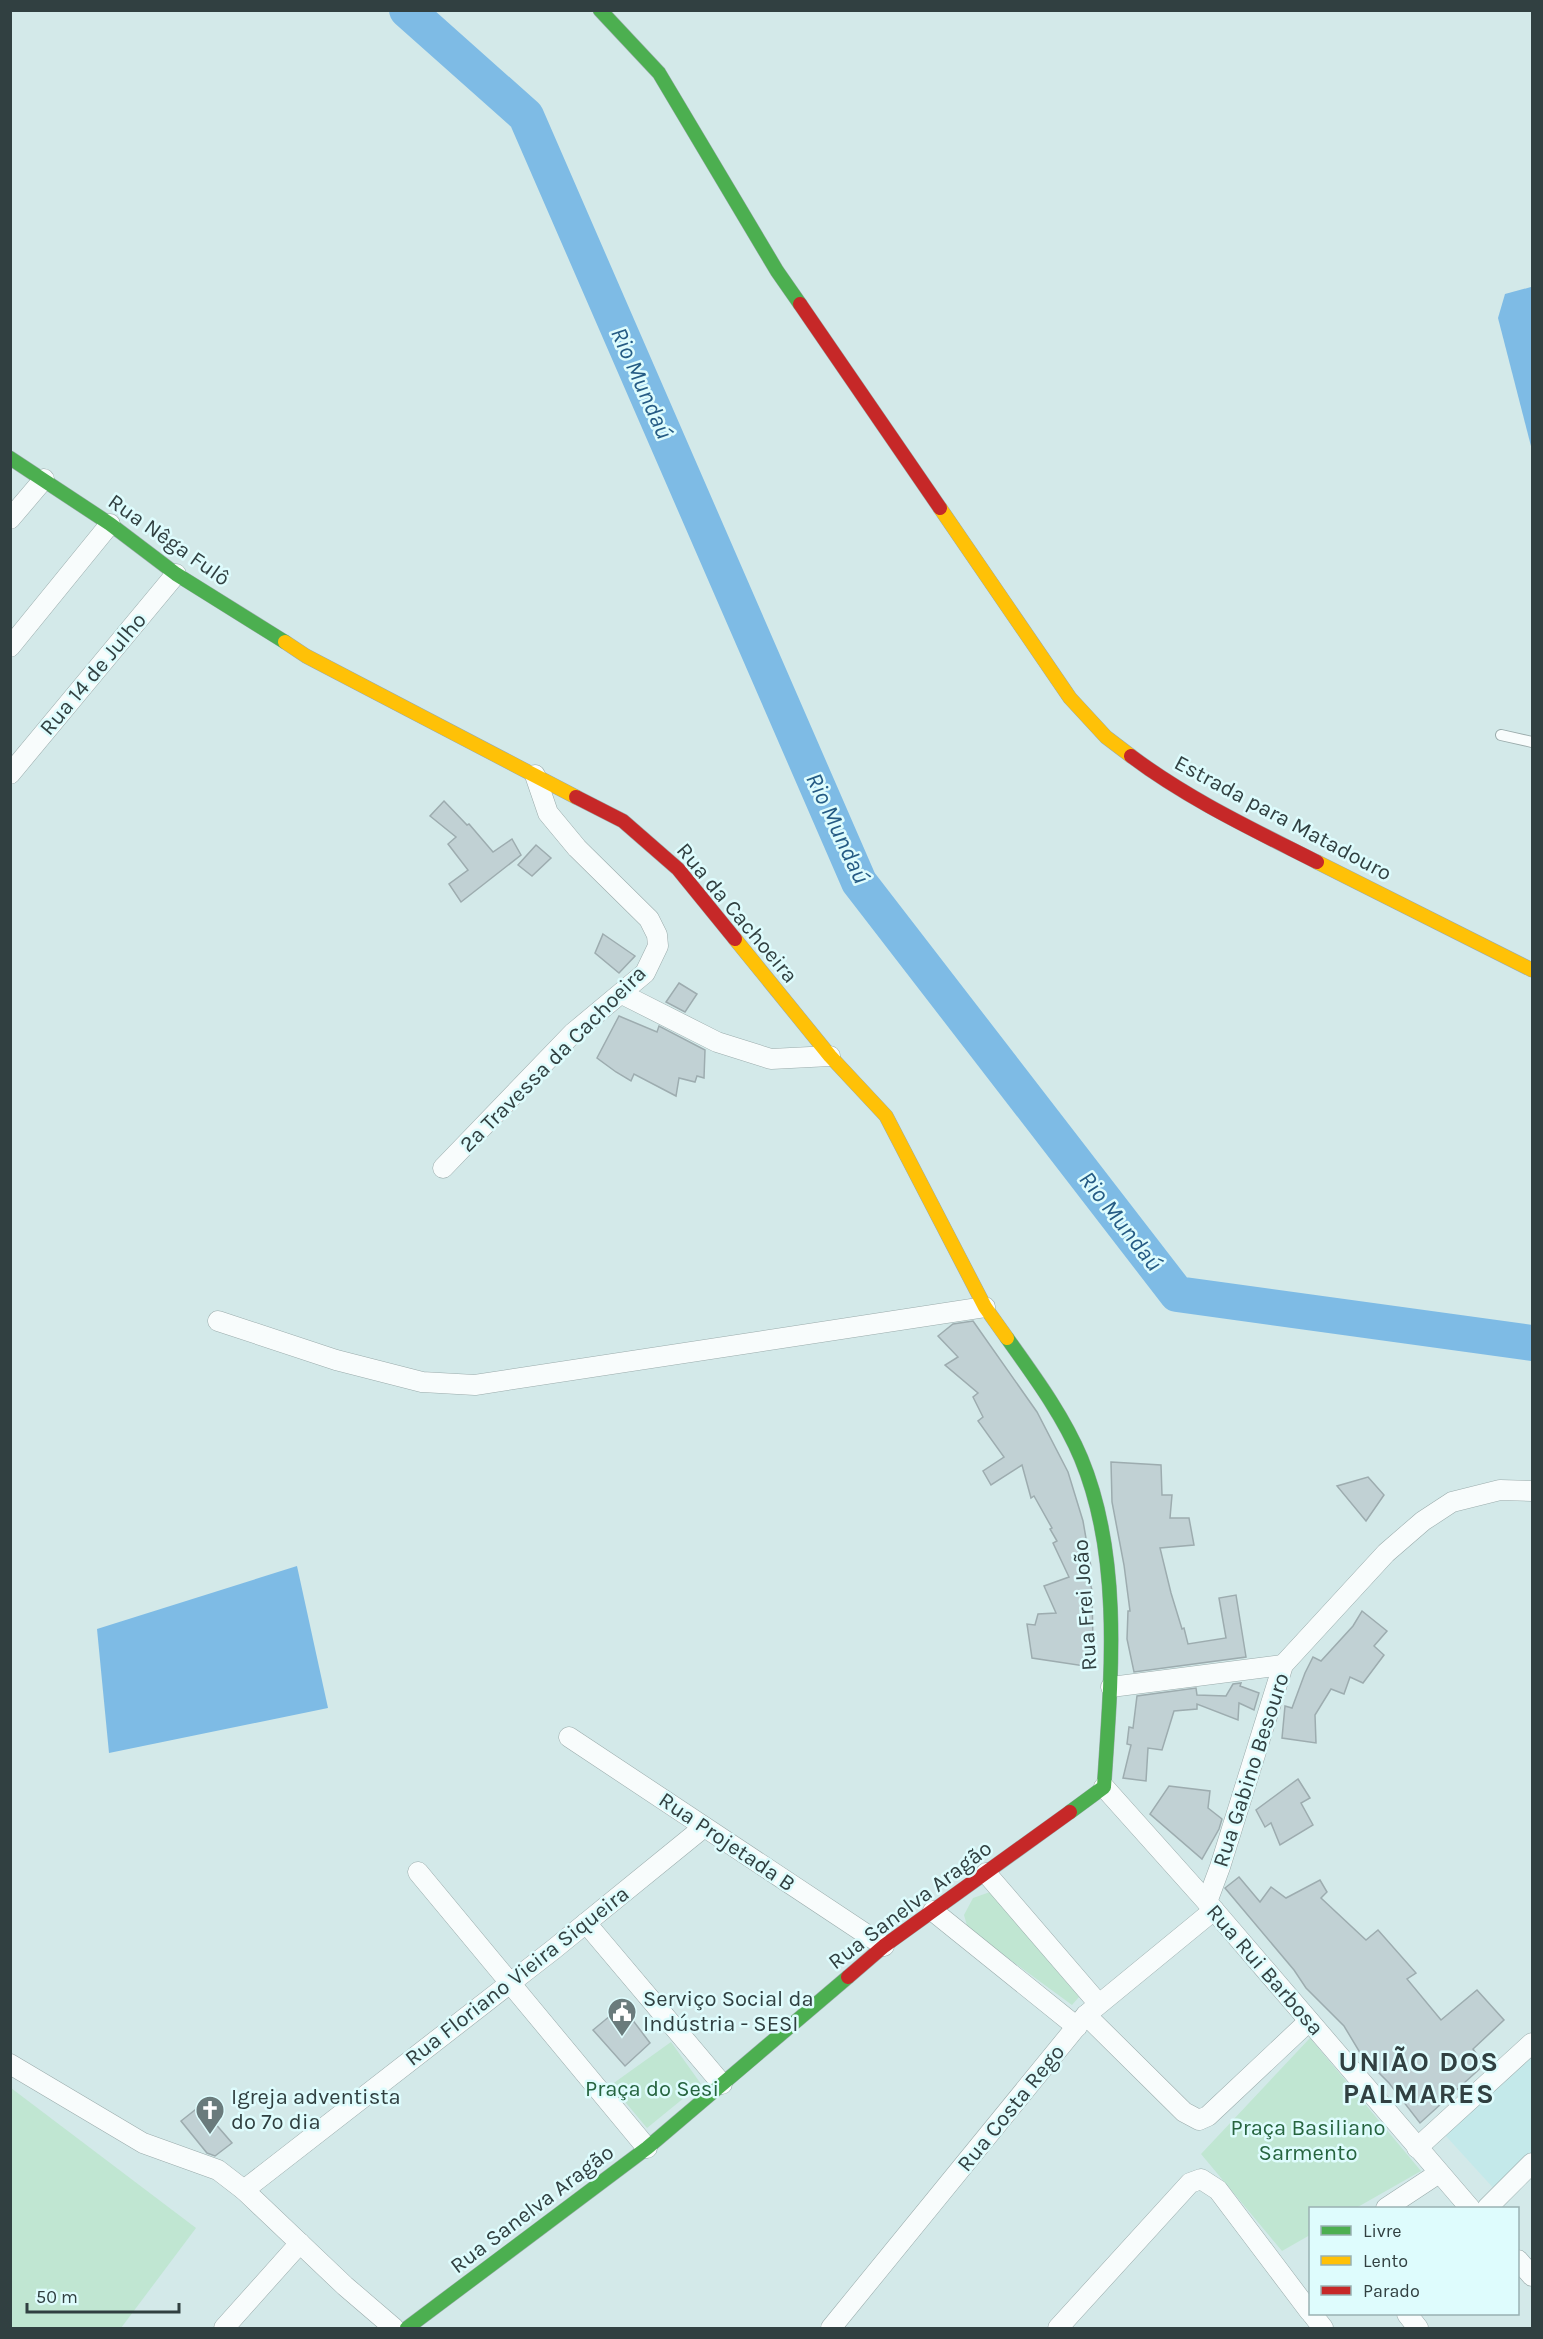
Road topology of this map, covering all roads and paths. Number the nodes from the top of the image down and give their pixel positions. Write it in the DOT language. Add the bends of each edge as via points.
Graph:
graph roads {
  1 [pos="600,10"];
  2 [pos="10,458"];
  3 [pos="44,479"];
  4 [pos="10,519"];
  5 [pos="110,525"];
  6 [pos="176,574"];
  7 [pos="10,647"];
  8 [pos="306,656"];
  9 [pos="1501,735"];
  10 [pos="1533,742"];
  11 [pos="10,774"];
  12 [pos="535,775"];
  13 [pos="1533,970"];
  14 [pos="622,994"];
  15 [pos="830,1056"];
  16 [pos="443,1168"];
  17 [pos="985,1307"];
  18 [pos="218,1321"];
  19 [pos="1533,1491"];
  20 [pos="1283,1665"];
  21 [pos="1111,1687"];
  22 [pos="569,1737"];
  23 [pos="1104,1787"];
  24 [pos="704,1827"];
  25 [pos="418,1872"];
  26 [pos="986,1874"];
  27 [pos="1210,1906"];
  28 [pos="933,1911"];
  29 [pos="586,1923"];
  30 [pos="884,1946"];
  31 [pos="510,1983"];
  32 [pos="1087,2015"];
  33 [pos="1309,2021"];
  34 [pos="1533,2043"];
  35 [pos="10,2064"];
  36 [pos="722,2084"];
  37 [pos="647,2148"];
  38 [pos="1417,2148"];
  39 [pos="1533,2163"];
  40 [pos="1439,2173"];
  41 [pos="244,2190"];
  42 [pos="1388,2207"];
  43 [pos="1469,2207"];
  44 [pos="1488,2207"];
  45 [pos="300,2243"];
  46 [pos="1519,2261"];
  47 [pos="1533,2276"];
  48 [pos="1309,2310"];
  49 [pos="1313,2315"];
  50 [pos="1408,2315"];
  51 [pos="224,2328"];
  52 [pos="394,2328"];
  53 [pos="407,2328"];
  54 [pos="831,2328"];
  55 [pos="1058,2328"];
  56 [pos="1323,2328"];
  57 [pos="1418,2328"];
  1 -- 13 [label="street, Estrada para Matadouro" via="659,73 777,271 1070,698 1106,737 1156,775 1237,822"];
  2 -- 3 [label="street, Rua Nêga Fulô"];
  3 -- 4 [label="street"];
  3 -- 5 [label="street, Rua Nêga Fulô"];
  5 -- 6 [label="street, Rua Nêga Fulô"];
  5 -- 7 [label="street"];
  6 -- 8 [label="street, Rua Nêga Fulô"];
  6 -- 11 [label="street, Rua 14 de Julho"];
  8 -- 12 [label="street, Rua da Cachoeira"];
  9 -- 10 [label="lane"];
  12 -- 14 [label="street, 2ª Travessa da Cachoeira" via="548,813 577,848 649,919 657,935 658,946 645,973"];
  12 -- 15 [label="street, Rua da Cachoeira" via="623,821 678,869"];
  14 -- 15 [label="street" via="717,1042 771,1059"];
  14 -- 16 [label="street, 2ª Travessa da Cachoeira" via="573,1033"];
  15 -- 17 [label="street, Rua da Cachoeira" via="885,1116"];
  17 -- 18 [label="street" via="475,1385 422,1382 336,1360"];
  17 -- 21 [label="street, Rua Frei João" via="1050,1400 1081,1458 1099,1517 1108,1568"];
  19 -- 20 [label="street, Rua Gabino Besouro" via="1500,1490 1452,1502 1423,1521 1386,1553"];
  20 -- 21 [label="street"];
  20 -- 27 [label="street, Rua Gabino Besouro"];
  21 -- 23 [label="street, Rua Frei João"];
  22 -- 24 [label="street, Rua Projetada B"];
  23 -- 26 [label="street, Rua Sanelva Aragão"];
  23 -- 27 [label="street, Rua Rui Barbosa"];
  24 -- 29 [label="street, Rua Floriano Vieira Siqueira"];
  24 -- 30 [label="street, Rua Projetada B"];
  25 -- 31 [label="street"];
  26 -- 28 [label="street, Rua Sanelva Aragão"];
  26 -- 32 [label="street"];
  27 -- 32 [label="street, Rua Costa Rego"];
  27 -- 33 [label="street, Rua Rui Barbosa"];
  28 -- 30 [label="street, Rua Sanelva Aragão"];
  28 -- 32 [label="street"];
  29 -- 31 [label="street, Rua Floriano Vieira Siqueira"];
  29 -- 36 [label="street"];
  30 -- 36 [label="street, Rua Sanelva Aragão"];
  31 -- 37 [label="street"];
  31 -- 41 [label="street, Rua Floriano Vieira Siqueira"];
  32 -- 33 [label="street" via="1184,2112 1199,2120 1208,2116"];
  32 -- 54 [label="street, Rua Costa Rego"];
  33 -- 38 [label="street, Rua Rui Barbosa"];
  34 -- 38 [label="street"];
  35 -- 41 [label="street" via="143,2143 218,2170"];
  36 -- 37 [label="street, Rua Sanelva Aragão"];
  37 -- 53 [label="street, Rua Sanelva Aragão"];
  38 -- 40 [label="street, Rua Rui Barbosa"];
  39 -- 44 [label="street"];
  40 -- 42 [label="street"];
  40 -- 43 [label="street, Rua Rui Barbosa"];
  41 -- 45 [label="street"];
  45 -- 51 [label="street"];
  45 -- 52 [label="street"];
  46 -- 47 [label="street"];
  48 -- 55 [label="street" via="1218,2190 1201,2179 1190,2183"];
  49 -- 56 [label="street"];
  50 -- 57 [label="street"];
}
